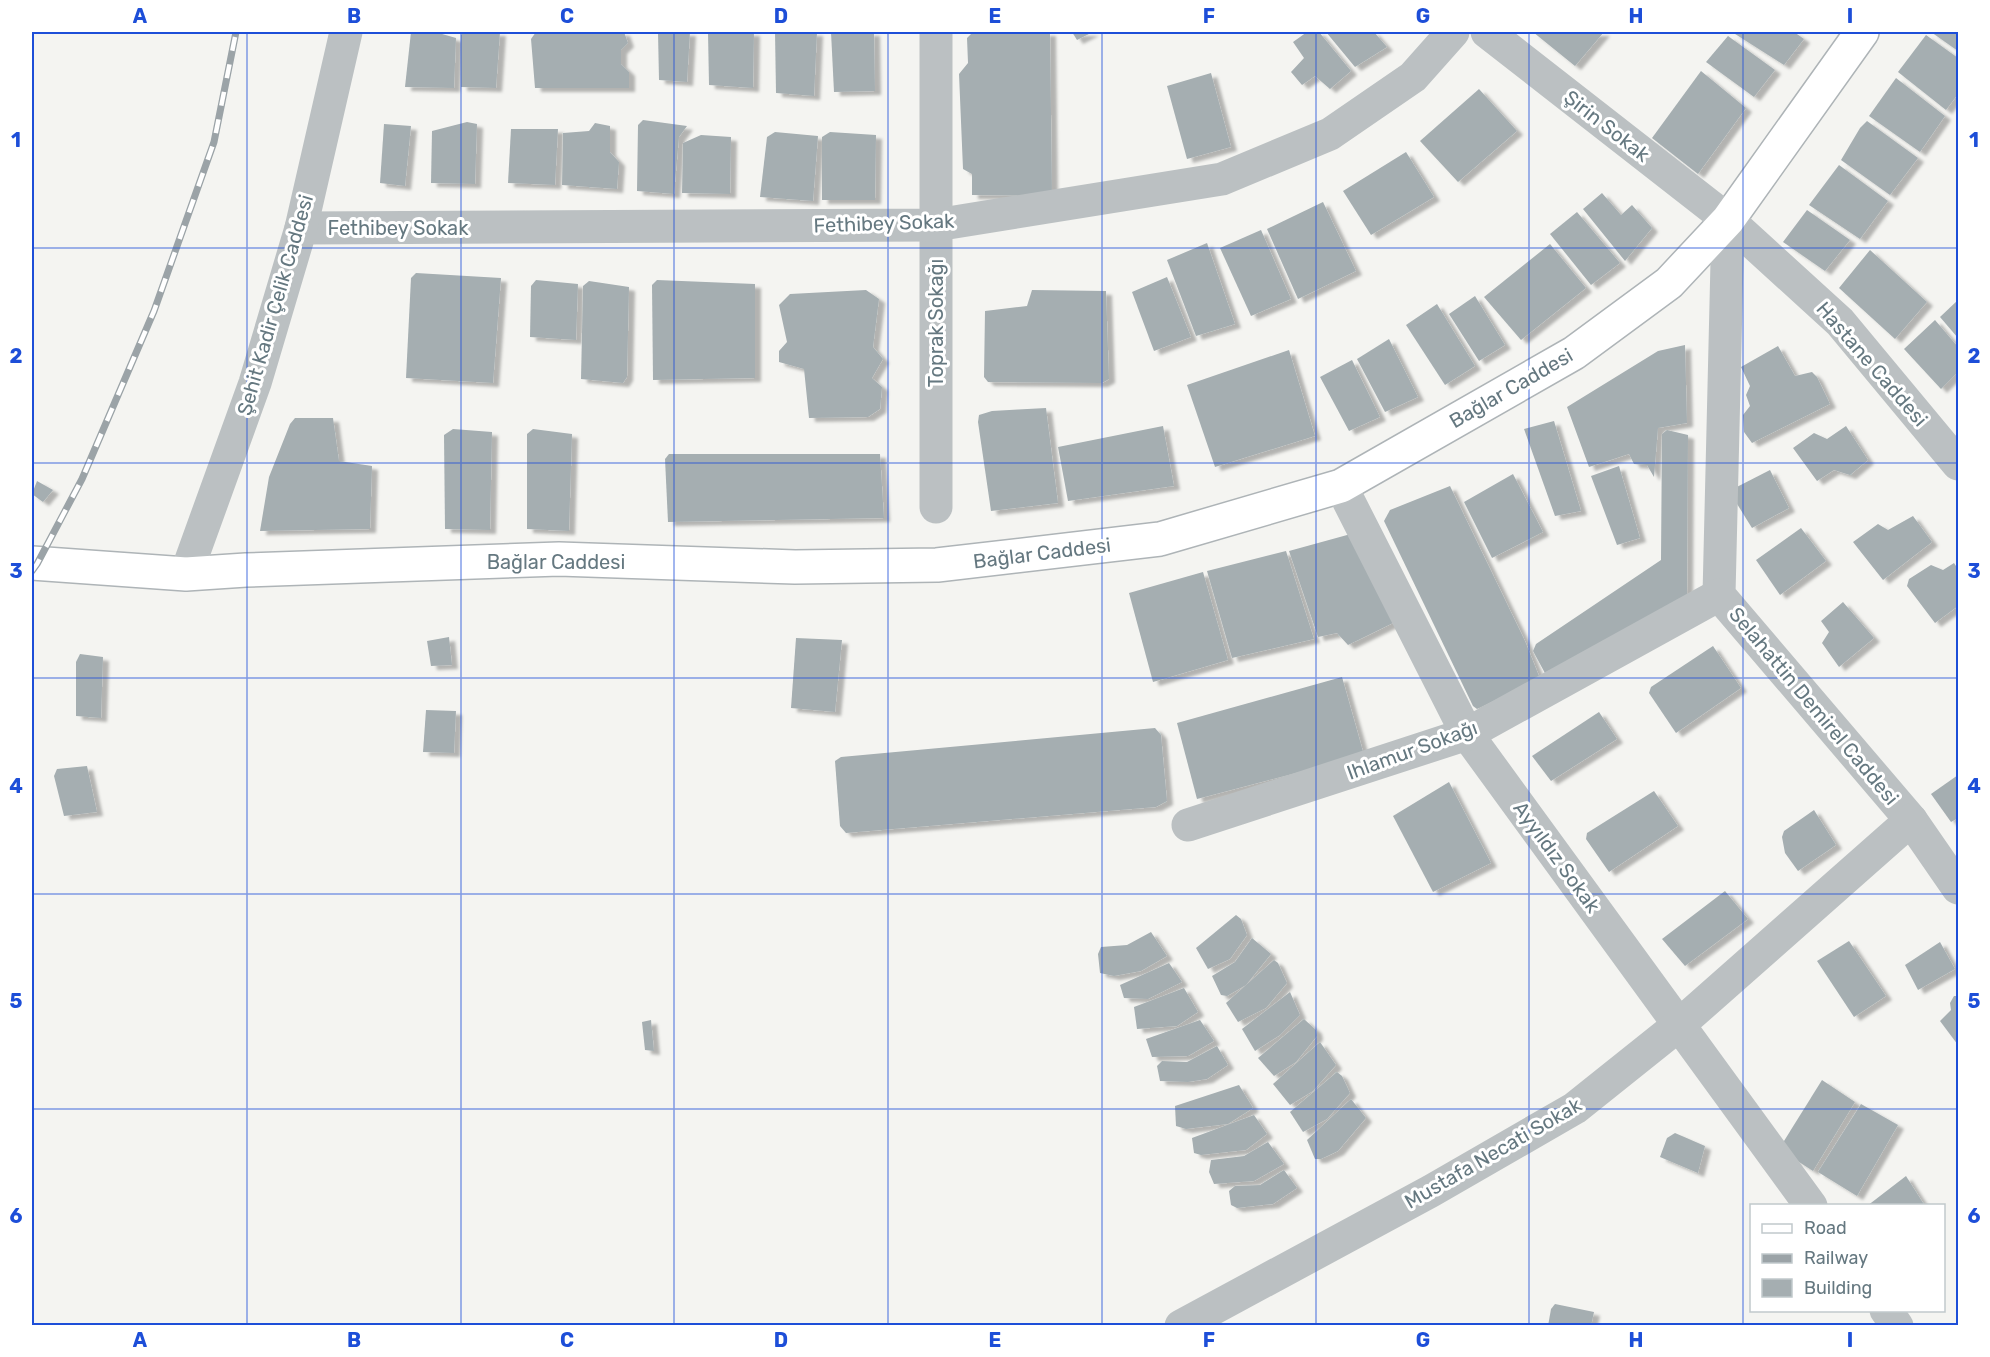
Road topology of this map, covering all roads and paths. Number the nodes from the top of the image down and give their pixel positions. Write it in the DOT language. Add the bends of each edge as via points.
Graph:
graph roads {
  1 [pos="346,32"];
  2 [pos="936,32"];
  3 [pos="1453,32"];
  4 [pos="1486,32"];
  5 [pos="1862,32"];
  6 [pos="1728,220"];
  7 [pos="936,225"];
  8 [pos="301,228"];
  9 [pos="1953,445"];
  10 [pos="1341,486"];
  11 [pos="936,507"];
  12 [pos="32,563"];
  13 [pos="186,574"];
  14 [pos="1719,595"];
  15 [pos="1467,734"];
  16 [pos="1911,820"];
  17 [pos="1188,825"];
  18 [pos="1959,888"];
  19 [pos="1680,1024"];
  20 [pos="1809,1204"];
  21 [pos="1887,1312"];
  22 [pos="1181,1326"];
  23 [pos="1897,1326"];
  1 -- 8 [label="street, Şehit Kadir Çelik Caddesi"];
  2 -- 7 [label="street, Toprak Sokağı"];
  3 -- 7 [label="street, Fethibey Sokak" via="1413,77 1330,134 1222,179"];
  4 -- 6 [label="street, Şirin Sokak"];
  5 -- 6 [label="main road, Bağlar Caddesi"];
  6 -- 9 [label="street, Hastane Caddesi" via="1840,322"];
  6 -- 10 [label="main road, Bağlar Caddesi" via="1668,283 1574,353"];
  6 -- 14 [label="street, Selahattin Demirel Caddesi"];
  7 -- 8 [label="street, Fethibey Sokak"];
  7 -- 11 [label="street, Toprak Sokağı"];
  8 -- 13 [label="street, Şehit Kadir Çelik Caddesi" via="255,383"];
  10 -- 13 [label="main road, Bağlar Caddesi" via="1160,539 937,565 795,567 559,559"];
  10 -- 15 [label="street, Ayyıldız Sokak"];
  12 -- 13 [label="main road, Bağlar Caddesi"];
  14 -- 15 [label="street, Ihlamur Sokağı"];
  14 -- 16 [label="street, Selahattin Demirel Caddesi"];
  15 -- 17 [label="street, Ihlamur Sokağı"];
  15 -- 19 [label="street, Ayyıldız Sokak"];
  16 -- 18 [label="street, Selahattin Demirel Caddesi"];
  16 -- 19 [label="street, Mustafa Necati Sokak"];
  19 -- 20 [label="street, Ayyıldız Sokak"];
  19 -- 22 [label="street, Mustafa Necati Sokak" via="1575,1108"];
  21 -- 23 [label="street"];
}
